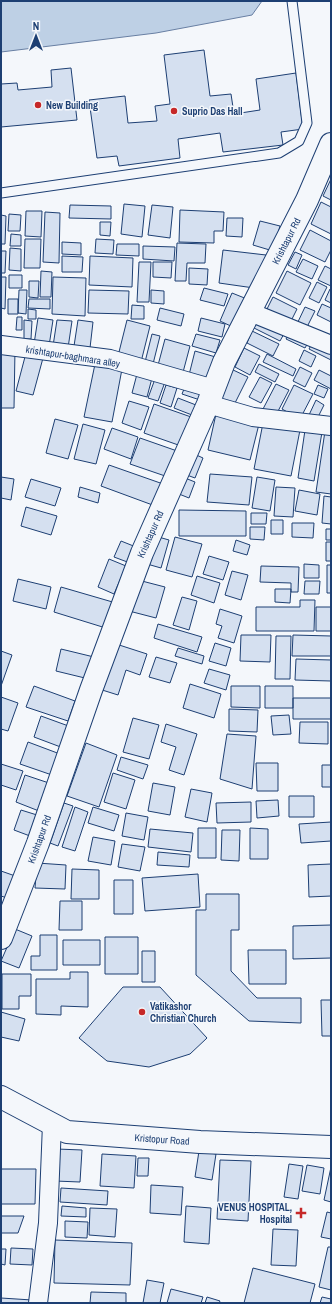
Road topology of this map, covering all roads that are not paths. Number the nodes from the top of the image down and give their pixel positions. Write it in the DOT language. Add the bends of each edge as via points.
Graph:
graph roads {
  1 [pos="292,1"];
  2 [pos="331,144"];
  3 [pos="1,193"];
  4 [pos="250,312"];
  5 [pos="1,345"];
  6 [pos="331,345"];
  7 [pos="211,396"];
  8 [pos="331,426"];
  9 [pos="1,938"];
  10 [pos="1,1096"];
  11 [pos="52,1124"];
  12 [pos="331,1147"];
  13 [pos="38,1303"];
  1 -- 3 [label="lane" via="307,123 298,141 279,153"];
  2 -- 4 [label="street, Krishtapur Rd" via="307,200"];
  4 -- 6 [label="street"];
  4 -- 7 [label="street, Krishtapur Rd" via="224,362"];
  5 -- 7 [label="street, krishtapur-baghmara alley" via="110,359"];
  7 -- 8 [label="street, krishtapur-baghmara alley" via="253,417"];
  7 -- 9 [label="street, Krishtapur Rd" via="142,553 38,843"];
  10 -- 11 [label="street, Kristopur Road"];
  11 -- 12 [label="street, Kristopur Road" via="67,1132 200,1142"];
  11 -- 13 [label="street" via="48,1223"];
}
